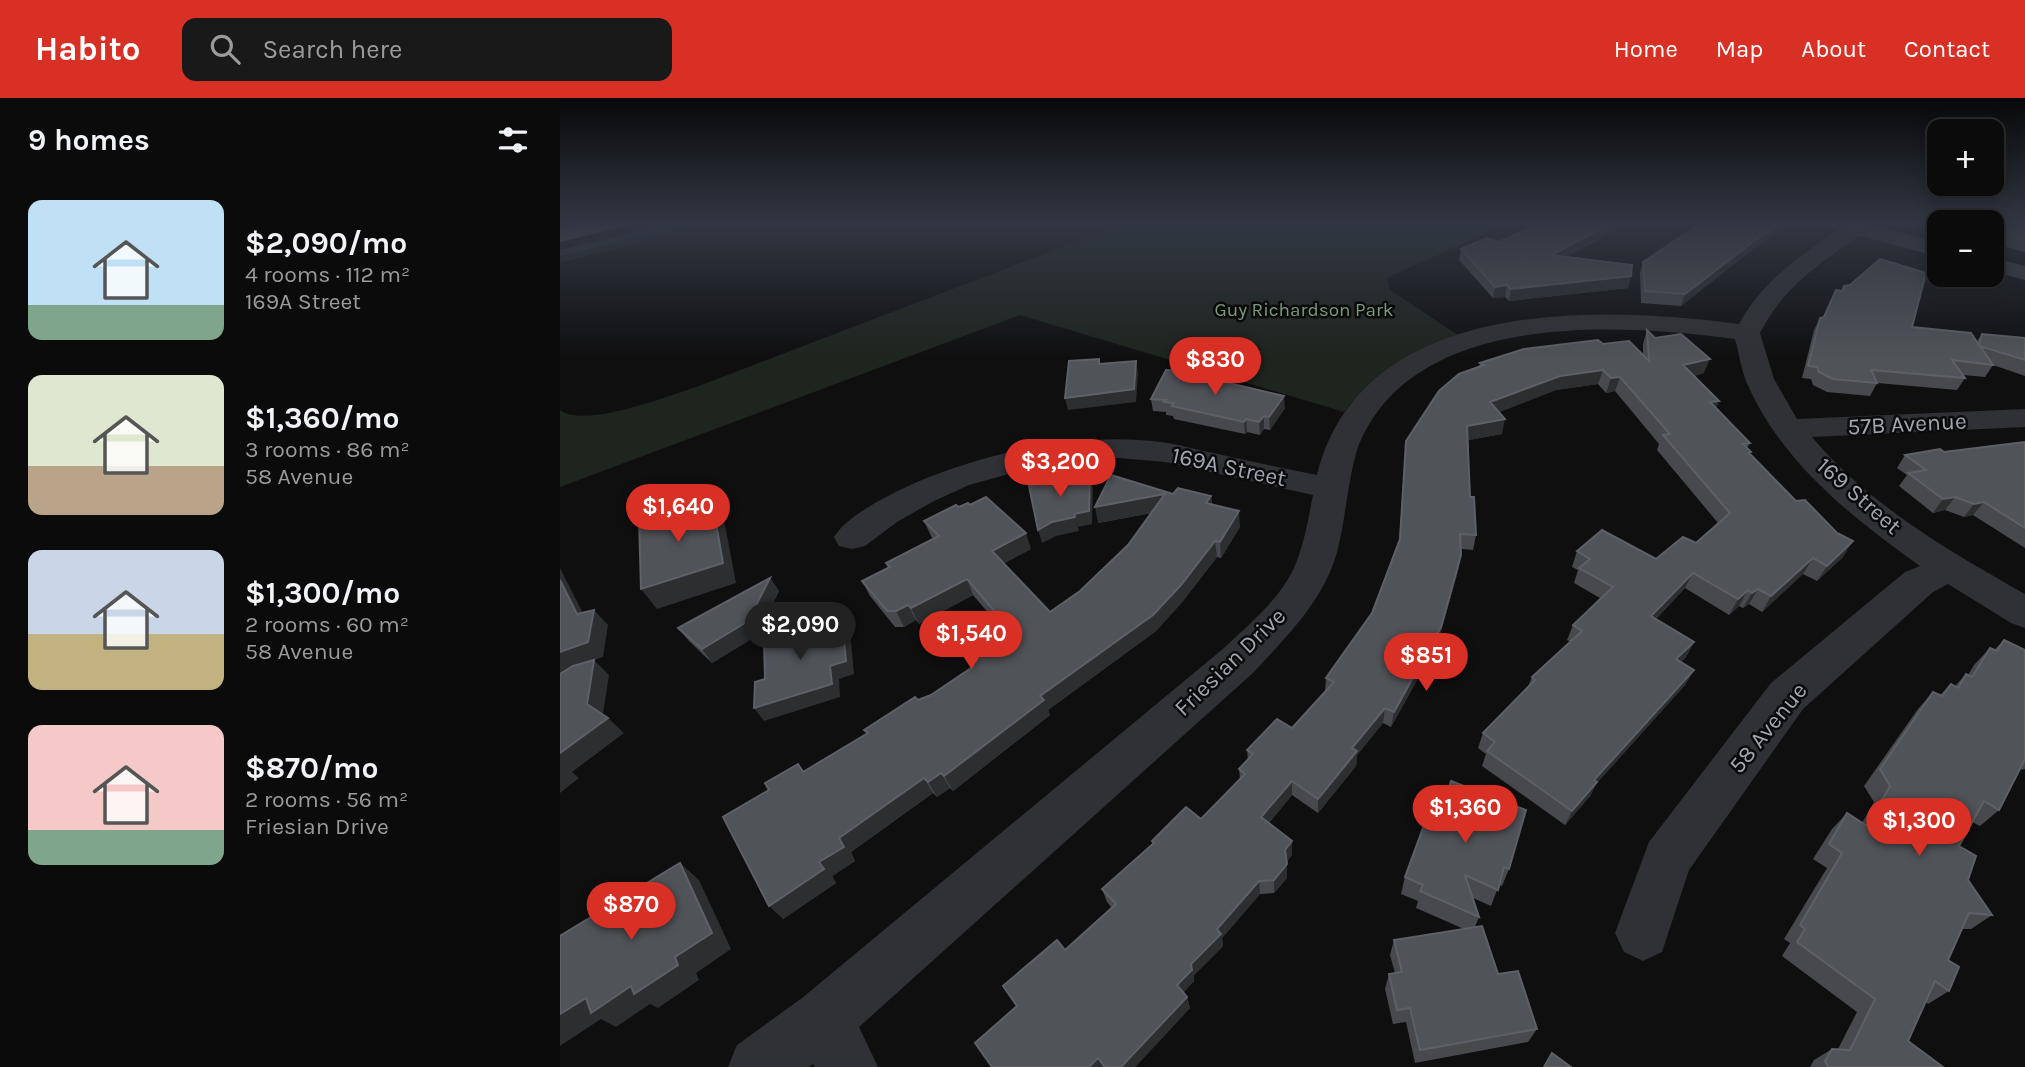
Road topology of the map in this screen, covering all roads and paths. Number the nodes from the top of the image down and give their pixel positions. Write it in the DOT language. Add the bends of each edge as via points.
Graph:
graph roads {
  1 [pos="1799,267"];
  2 [pos="2005,267"];
  3 [pos="2025,272"];
  4 [pos="1747,333"];
  5 [pos="2025,418"];
  6 [pos="1788,429"];
  7 [pos="1331,488"];
  8 [pos="852,537"];
  9 [pos="1949,568"];
  10 [pos="2025,613"];
  11 [pos="1643,933"];
  12 [pos="835,1043"];
  13 [pos="759,1067"];
  1 -- 4 [label="street" via="1757,310"];
  2 -- 3 [label="main road"];
  4 -- 6 [label="street, 169 Street" via="1757,375"];
  4 -- 7 [label="street, Friesian Drive" via="1641,322 1576,321 1464,342 1405,370 1376,392 1347,435"];
  5 -- 6 [label="street, 57B Avenue"];
  6 -- 9 [label="street, 169 Street" via="1854,496"];
  7 -- 8 [label="street, 169A Street" via="1160,452 1065,451 975,472 889,510"];
  7 -- 12 [label="street, Friesian Drive" via="1318,555 1286,610 1239,660"];
  9 -- 10 [label="street, 169 Street"];
  9 -- 11 [label="street, 58 Avenue" via="1919,582 1787,696 1667,859"];
  12 -- 13 [label="street, Friesian Drive"];
}
